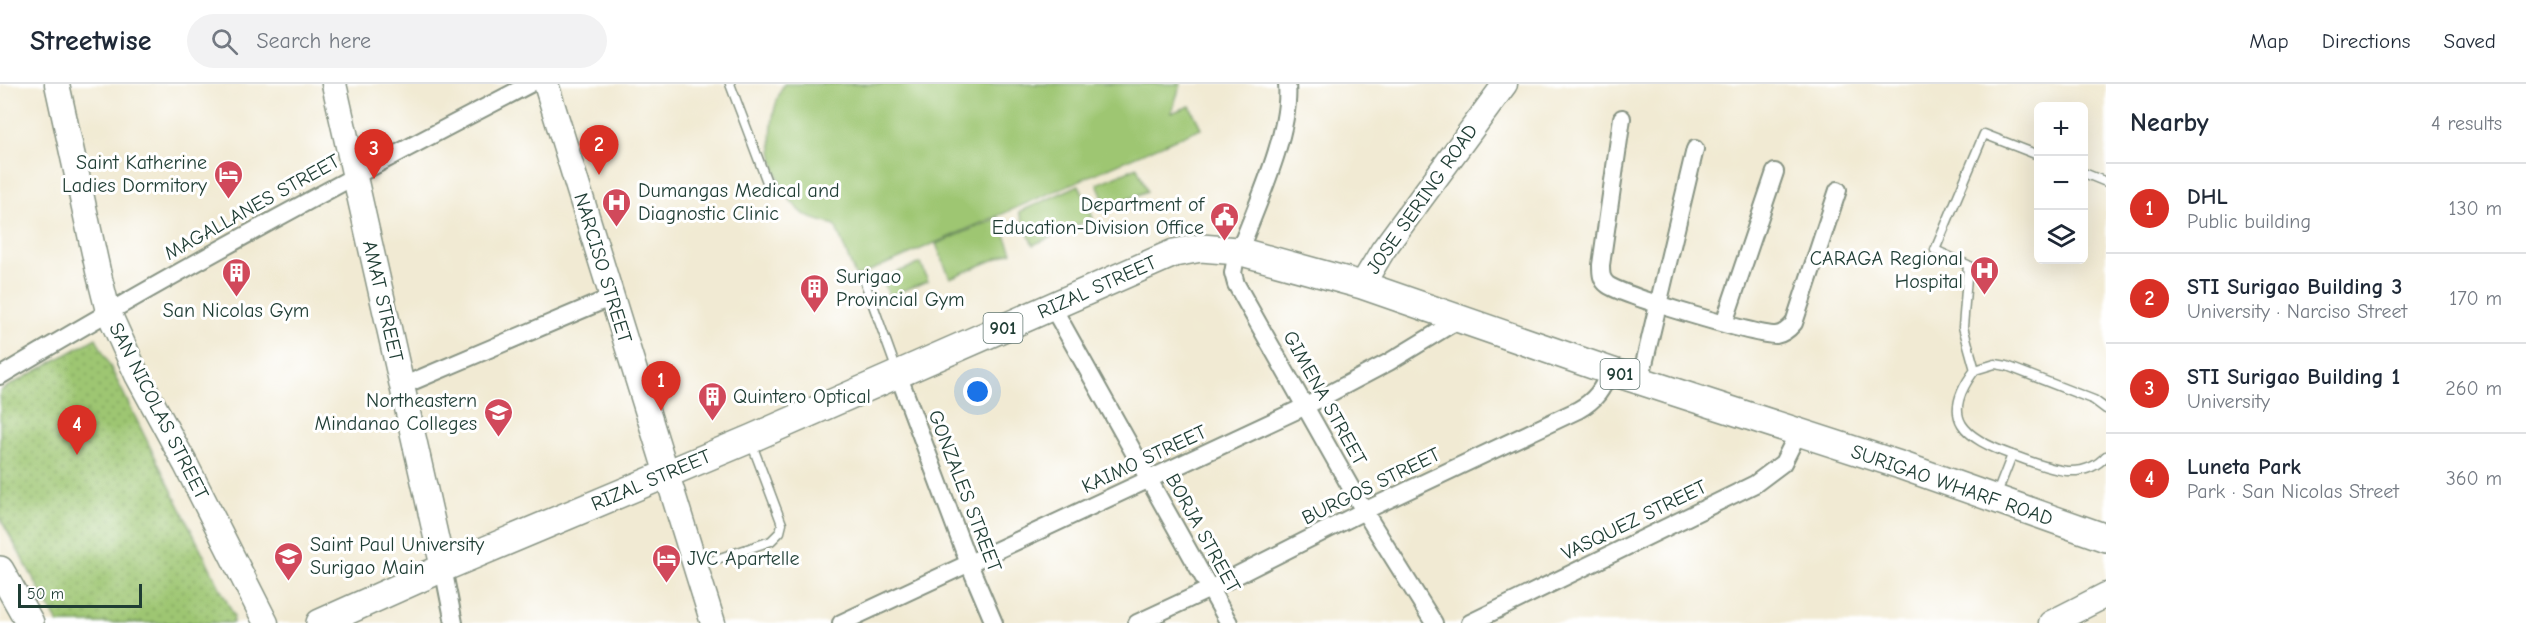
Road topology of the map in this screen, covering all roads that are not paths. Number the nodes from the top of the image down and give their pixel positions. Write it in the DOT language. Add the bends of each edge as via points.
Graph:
graph roads {
  1 [pos="57,84"];
  2 [pos="334,84"];
  3 [pos="530,84"];
  4 [pos="546,84"];
  5 [pos="730,84"];
  6 [pos="1287,84"];
  7 [pos="1505,84"];
  8 [pos="1622,118"];
  9 [pos="1695,149"];
  10 [pos="2034,153"];
  11 [pos="1775,172"];
  12 [pos="354,175"];
  13 [pos="2088,175"];
  14 [pos="2106,182"];
  15 [pos="770,190"];
  16 [pos="1838,190"];
  17 [pos="1238,251"];
  18 [pos="864,280"];
  19 [pos="1362,285"];
  20 [pos="612,297"];
  21 [pos="1658,304"];
  22 [pos="1052,306"];
  23 [pos="108,311"];
  24 [pos="1458,320"];
  25 [pos="1724,323"];
  26 [pos="1975,370"];
  27 [pos="1610,371"];
  28 [pos="898,374"];
  29 [pos="0,376"];
  30 [pos="1640,381"];
  31 [pos="402,386"];
  32 [pos="1306,406"];
  33 [pos="2106,408"];
  34 [pos="1798,433"];
  35 [pos="750,439"];
  36 [pos="2012,455"];
  37 [pos="2106,456"];
  38 [pos="665,474"];
  39 [pos="1150,479"];
  40 [pos="1995,499"];
  41 [pos="1364,511"];
  42 [pos="2106,538"];
  43 [pos="969,564"];
  44 [pos="695,566"];
  45 [pos="442,568"];
  46 [pos="0,570"];
  47 [pos="1210,589"];
  48 [pos="2106,595"];
  49 [pos="30,623"];
  50 [pos="266,623"];
  51 [pos="320,623"];
  52 [pos="454,623"];
  53 [pos="712,623"];
  54 [pos="841,623"];
  55 [pos="994,623"];
  56 [pos="1137,623"];
  57 [pos="1229,623"];
  58 [pos="1434,623"];
  59 [pos="1470,623"];
  60 [pos="2051,623"];
  1 -- 23 [label="street, SAN NICOLAS STREET"];
  2 -- 12 [label="street, AMAT STREET"];
  3 -- 12 [label="street, MAGALLANES STREET"];
  4 -- 20 [label="street, NARCISO STREET"];
  5 -- 15 [label="lane"];
  6 -- 17 [label="street, GIMENA STREET" via="1282,134"];
  7 -- 19 [label="street, JOSE SERING ROAD" via="1383,250"];
  8 -- 21 [label="street" via="1601,277 1620,291"];
  9 -- 21 [label="street"];
  10 -- 26 [label="lane" via="1984,134 1935,250 1968,265 1963,327"];
  11 -- 25 [label="street"];
  12 -- 23 [label="street, MAGALLANES STREET"];
  12 -- 31 [label="street, AMAT STREET"];
  13 -- 14 [label="lane"];
  16 -- 25 [label="street" via="1794,323 1786,332 1774,335"];
  17 -- 19 [label="main road, RIZAL STREET / 901"];
  17 -- 22 [label="main road, RIZAL STREET / 901" via="1201,248 1174,253"];
  17 -- 32 [label="street, GIMENA STREET" via="1233,273 1236,285"];
  18 -- 28 [label="lane"];
  19 -- 24 [label="main road, RIZAL STREET / 901"];
  20 -- 31 [label="street"];
  20 -- 38 [label="street, NARCISO STREET"];
  21 -- 25 [label="street"];
  21 -- 30 [label="street"];
  22 -- 28 [label="main road, RIZAL STREET / 901"];
  22 -- 39 [label="street, BORJA STREET"];
  23 -- 29 [label="street, MAGALLANES STREET"];
  23 -- 50 [label="street, SAN NICOLAS STREET" via="137,375"];
  24 -- 27 [label="main road, RIZAL STREET / 901"];
  24 -- 32 [label="street, KAIMO STREET"];
  26 -- 33 [label="lane" via="1995,364 2007,366"];
  26 -- 36 [label="lane" via="1960,395 1962,425 1981,443"];
  27 -- 30 [label="main road, RIZAL STREET / 901"];
  27 -- 41 [label="street, BURGOS STREET" via="1591,403"];
  28 -- 35 [label="main road, RIZAL STREET / 901"];
  28 -- 43 [label="street, GONZALES STREET"];
  30 -- 34 [label="main road, RIZAL STREET / 901"];
  31 -- 45 [label="street, AMAT STREET"];
  32 -- 39 [label="street, KAIMO STREET"];
  32 -- 41 [label="street, GIMENA STREET"];
  34 -- 40 [label="main road, SURIGAO WHARF ROAD / 901"];
  34 -- 59 [label="street, VASQUEZ STREET" via="1783,463 1755,484"];
  35 -- 38 [label="main road, RIZAL STREET / 901"];
  35 -- 44 [label="lane" via="782,524 780,532 771,540"];
  36 -- 37 [label="lane" via="2073,472 2094,466"];
  36 -- 40 [label="lane"];
  38 -- 44 [label="street, NARCISO STREET"];
  38 -- 45 [label="main road, RIZAL STREET / 901"];
  39 -- 43 [label="street, KAIMO STREET"];
  39 -- 47 [label="street, BORJA STREET"];
  40 -- 42 [label="main road, SURIGAO WHARF ROAD / 901"];
  41 -- 47 [label="street, BURGOS STREET"];
  41 -- 58 [label="street, GIMENA STREET"];
  43 -- 54 [label="street, KAIMO STREET"];
  43 -- 55 [label="street, GONZALES STREET"];
  44 -- 53 [label="street, NARCISO STREET"];
  45 -- 51 [label="main road, RIZAL STREET / 901"];
  45 -- 52 [label="street, AMAT STREET"];
  46 -- 49 [label="main road"];
  47 -- 56 [label="street, BURGOS STREET"];
  47 -- 57 [label="street, BORJA STREET"];
  48 -- 60 [label="street"];
}
